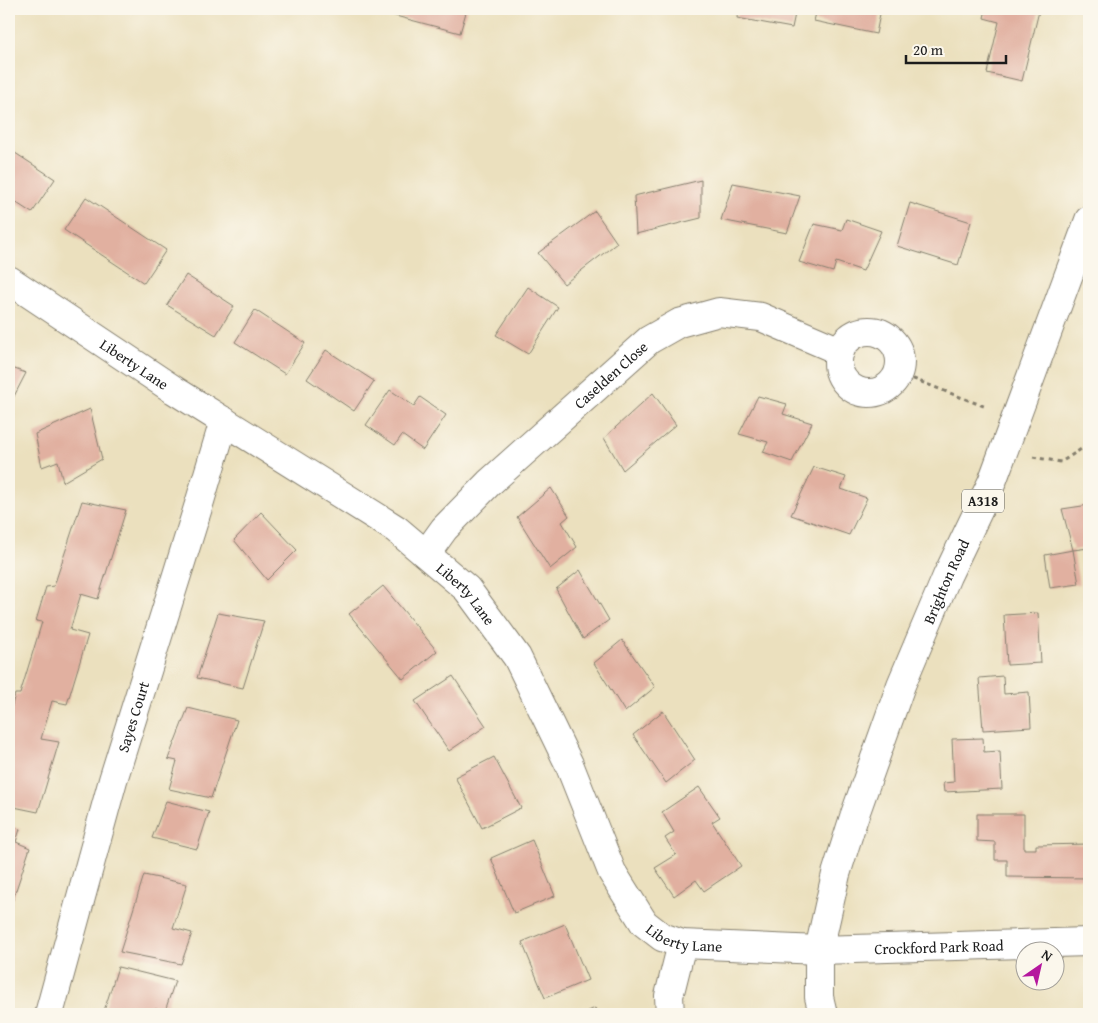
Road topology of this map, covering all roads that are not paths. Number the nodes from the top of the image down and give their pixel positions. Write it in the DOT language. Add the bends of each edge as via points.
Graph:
graph roads {
  1 [pos="1089,220"];
  2 [pos="9,280"];
  3 [pos="840,351"];
  4 [pos="224,421"];
  5 [pos="426,554"];
  6 [pos="1089,942"];
  7 [pos="682,944"];
  8 [pos="819,950"];
  9 [pos="49,1014"];
  10 [pos="670,1014"];
  11 [pos="823,1014"];
  1 -- 8 [label="street, Brighton Road / A318" via="992,482 947,576 901,685 836,874"];
  2 -- 4 [label="street, Liberty Lane"];
  3 -- 3 [label="street" via="839,370 850,386 858,391 868,393 886,388 898,373 900,363 893,343 875,332 855,335"];
  3 -- 5 [label="street, Caselden Close" via="761,317 719,312 679,323 650,340 489,484 444,529"];
  4 -- 5 [label="street, Liberty Lane" via="396,529"];
  4 -- 9 [label="street, Sayes Court" via="113,780"];
  5 -- 7 [label="street, Liberty Lane" via="467,589 517,657 568,764 612,872 644,923 662,937"];
  6 -- 8 [label="street, Crockford Park Road"];
  7 -- 8 [label="street, Liberty Lane"];
  7 -- 10 [label="street" via="669,996"];
  8 -- 11 [label="street, A318" via="819,997"];
}
